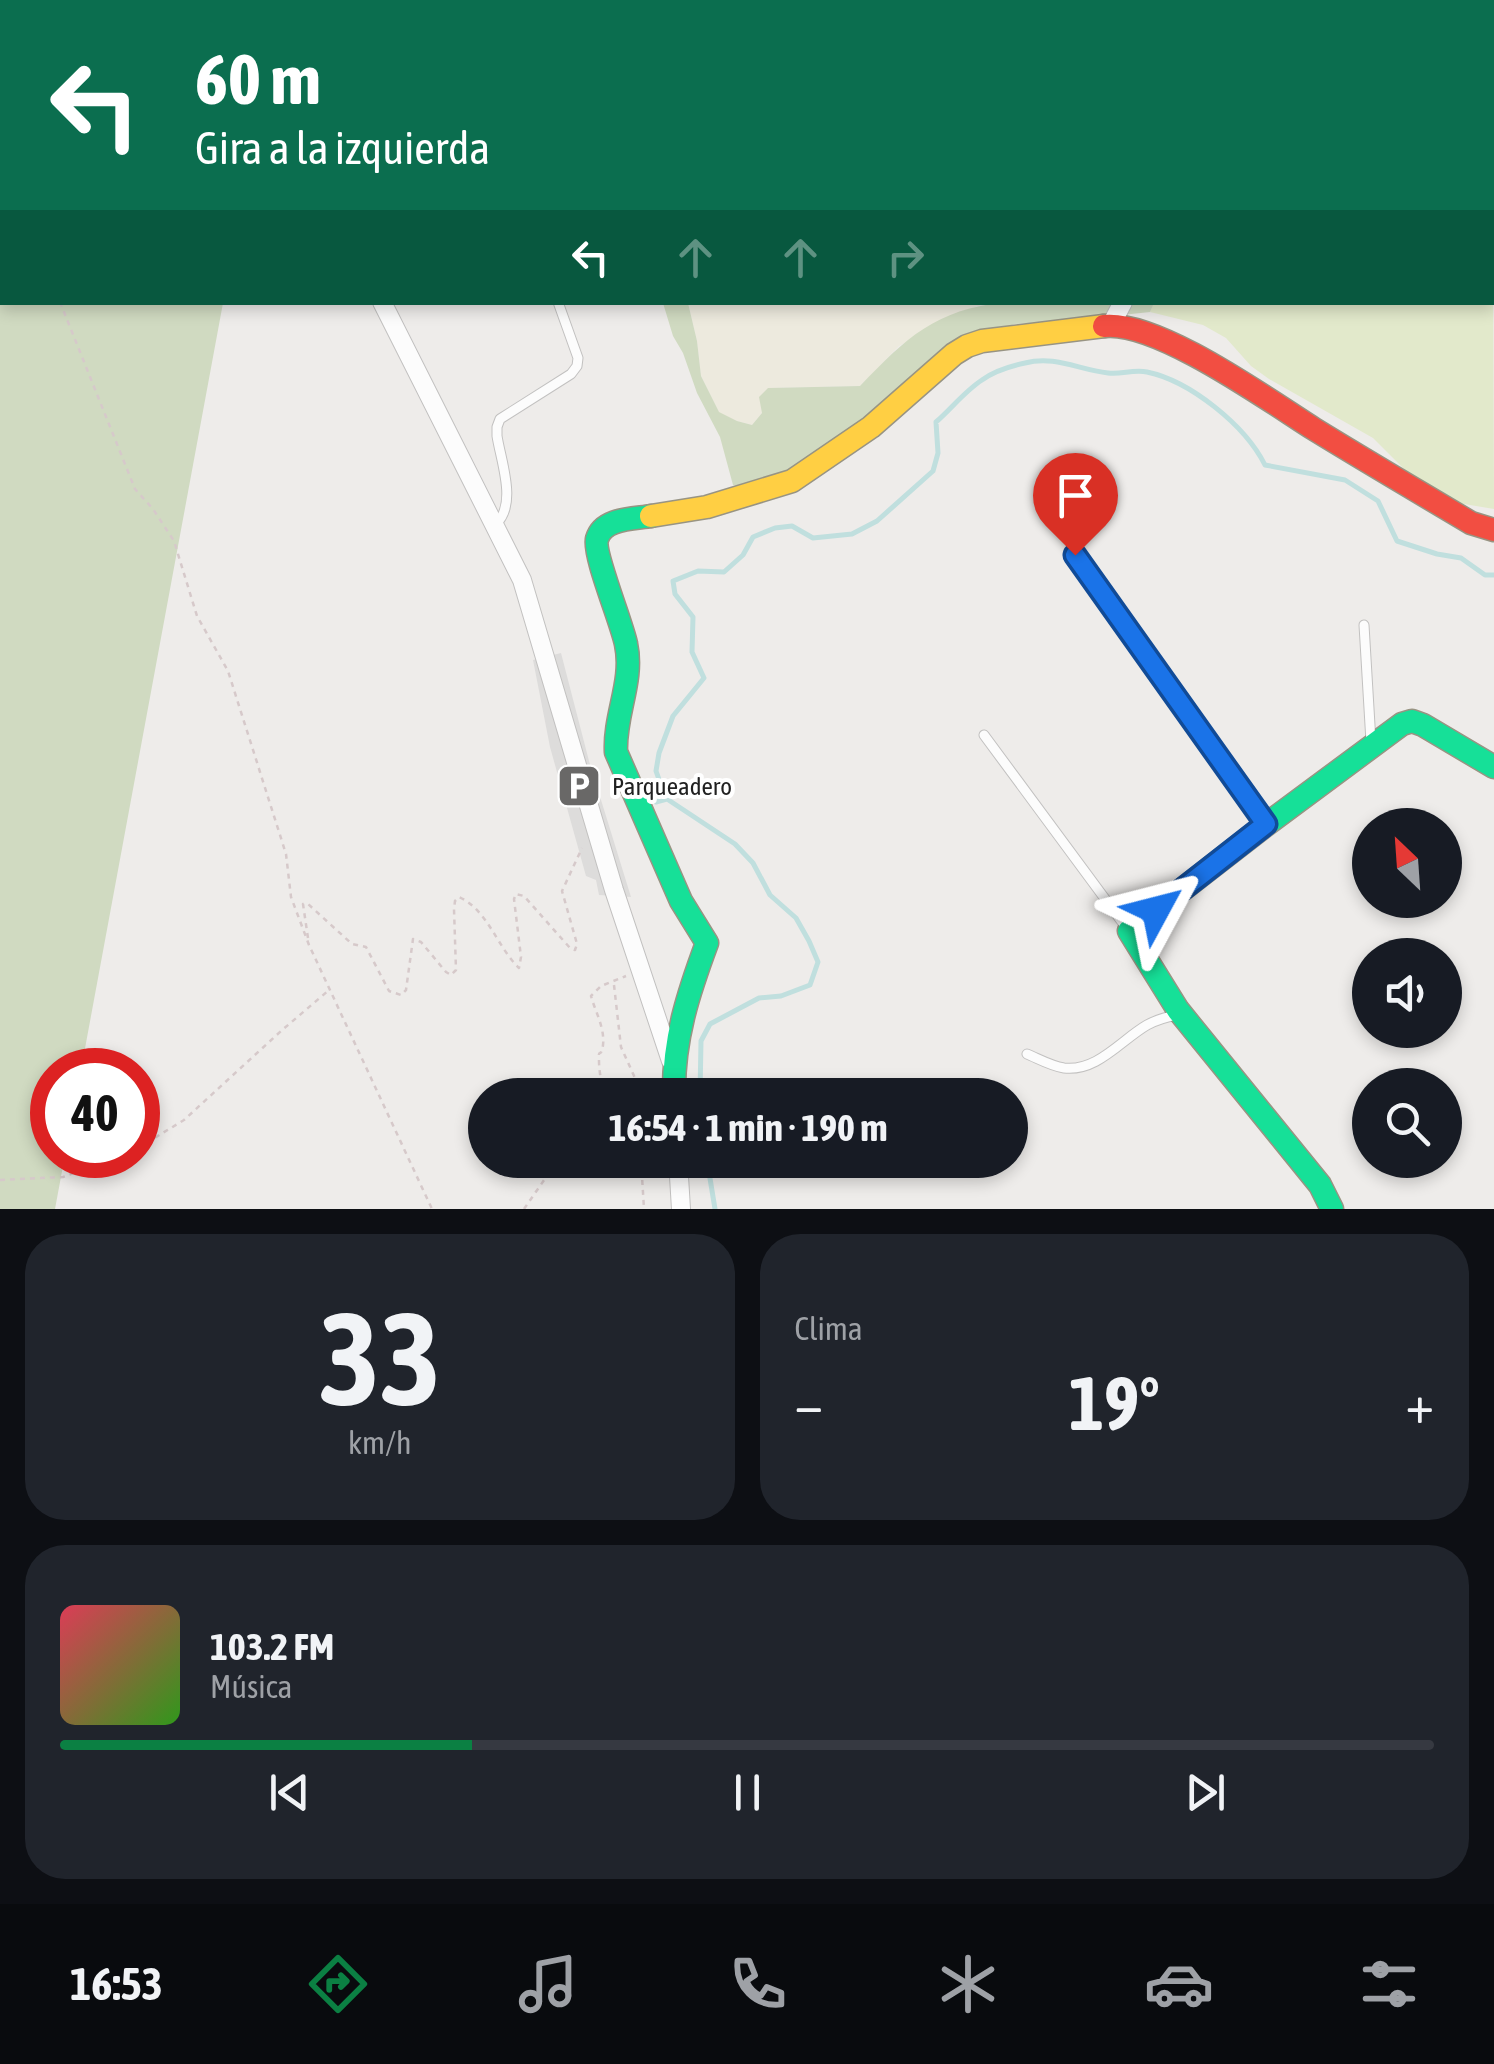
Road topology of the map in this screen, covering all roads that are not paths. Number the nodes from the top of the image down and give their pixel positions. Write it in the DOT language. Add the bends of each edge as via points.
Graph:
graph roads {
  1 [pos="384,305"];
  2 [pos="559,305"];
  3 [pos="1121,305"];
  4 [pos="1111,325"];
  5 [pos="495,525"];
  6 [pos="1494,530"];
  7 [pos="1075,555"];
  8 [pos="1364,625"];
  9 [pos="984,736"];
  10 [pos="1372,746"];
  11 [pos="1494,767"];
  12 [pos="1266,824"];
  13 [pos="1129,931"];
  14 [pos="1181,1014"];
  15 [pos="1027,1054"];
  16 [pos="673,1065"];
  17 [pos="673,1078"];
  18 [pos="679,1178"];
  19 [pos="681,1209"];
  20 [pos="1332,1209"];
  1 -- 5 [label="street"];
  2 -- 5 [label="lane" via="577,366 500,419 508,498"];
  3 -- 4 [label="street"];
  4 -- 6 [label="street" via="1148,334 1236,378 1471,523"];
  4 -- 16 [label="street" via="967,346 871,427 792,481 706,507 614,522 596,538 630,654 613,733 616,752 707,943 681,1010"];
  5 -- 16 [label="street" via="522,580"];
  7 -- 12 [label="lane"];
  8 -- 10 [label="lane"];
  9 -- 13 [label="lane"];
  10 -- 11 [label="street" via="1412,721"];
  10 -- 12 [label="street"];
  12 -- 13 [label="street"];
  13 -- 14 [label="street"];
  14 -- 15 [label="lane" via="1146,1025 1084,1066 1052,1066"];
  14 -- 20 [label="street" via="1320,1185"];
  16 -- 17 [label="street"];
  18 -- 19 [label="street"];
}
